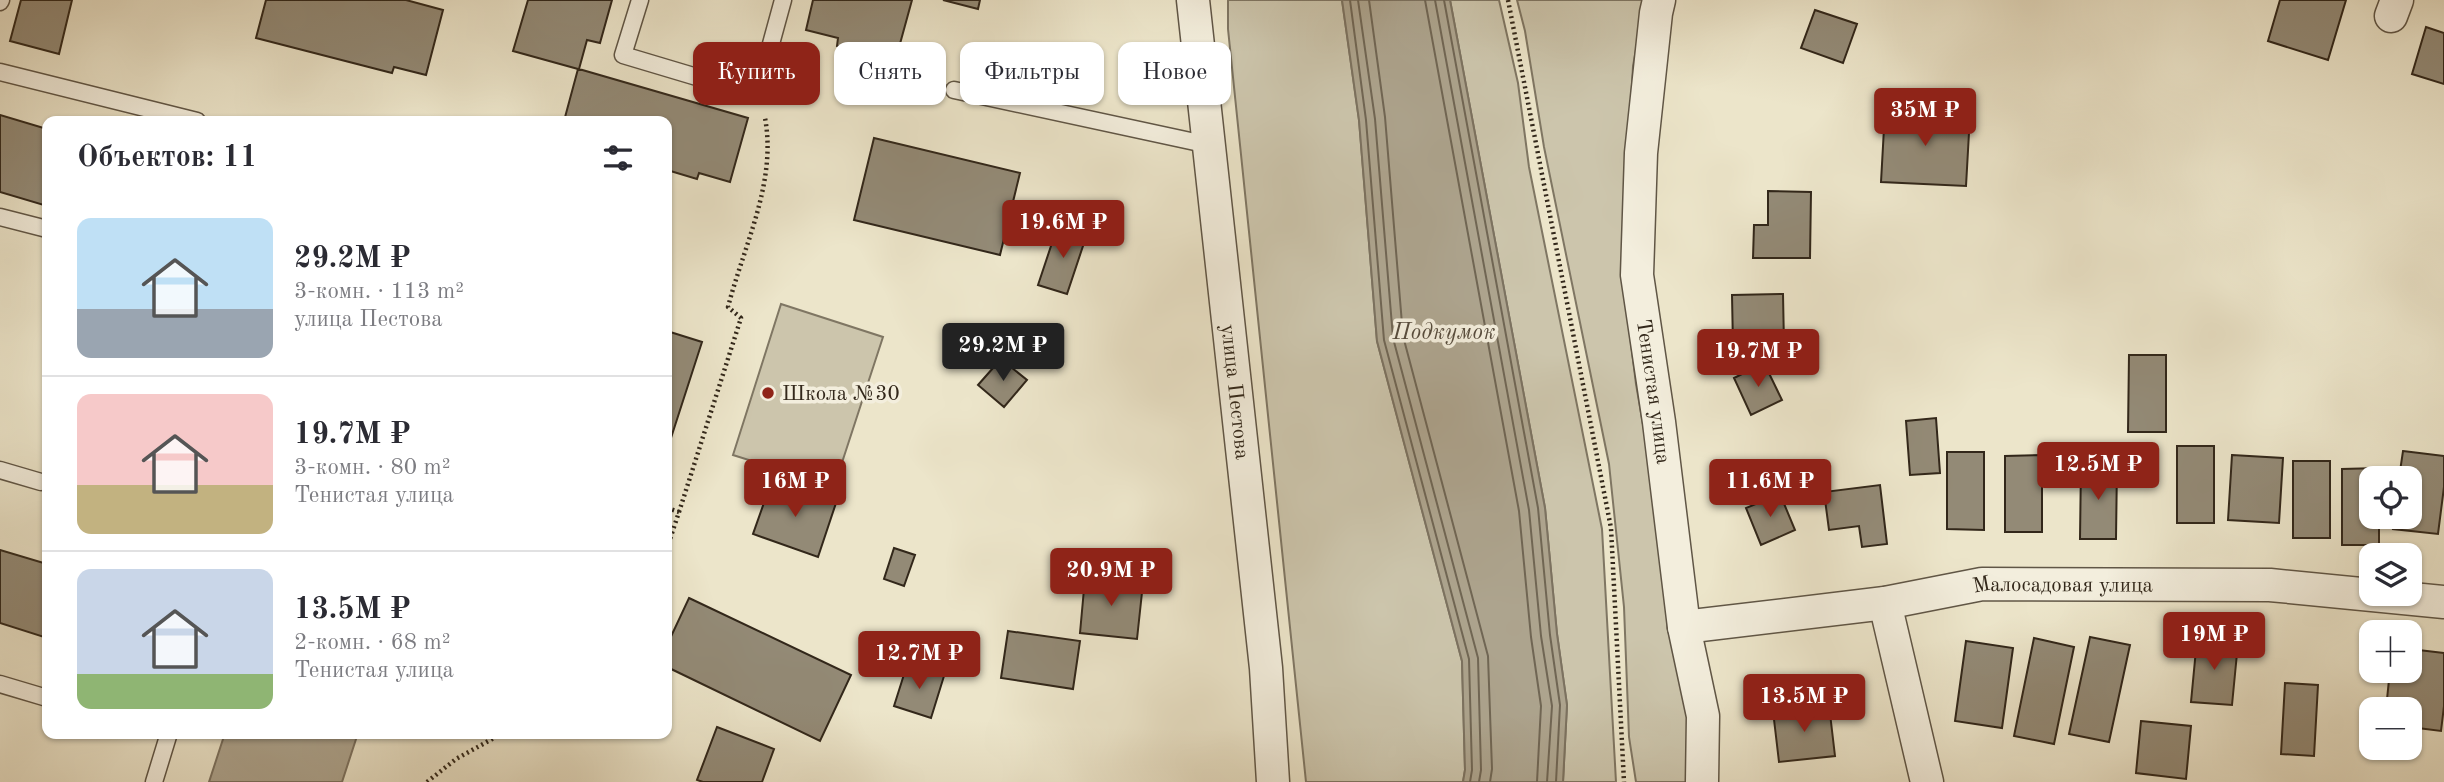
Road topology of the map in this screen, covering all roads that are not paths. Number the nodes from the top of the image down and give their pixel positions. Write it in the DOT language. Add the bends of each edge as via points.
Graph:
graph roads {
  1 [pos="640,0"];
  2 [pos="783,0"];
  3 [pos="1192,0"];
  4 [pos="1659,0"];
  5 [pos="0,72"];
  6 [pos="954,90"];
  7 [pos="177,116"];
  8 [pos="1209,145"];
  9 [pos="0,217"];
  10 [pos="42,228"];
  11 [pos="0,470"];
  12 [pos="41,482"];
  13 [pos="2444,602"];
  14 [pos="1885,603"];
  15 [pos="1684,627"];
  16 [pos="0,684"];
  17 [pos="42,697"];
  18 [pos="166,739"];
  19 [pos="154,782"];
  20 [pos="1273,782"];
  21 [pos="1702,782"];
  22 [pos="1927,782"];
  1 -- 2 [label="lane" via="623,55 757,95"];
  3 -- 8 [label="street, улица Пестова"];
  4 -- 15 [label="street, Тенистая улица" via="1642,153 1637,275"];
  5 -- 7 [label="lane"];
  6 -- 8 [label="lane"];
  8 -- 20 [label="street, улица Пестова" via="1266,668"];
  9 -- 10 [label="lane"];
  11 -- 12 [label="lane"];
  13 -- 14 [label="street, Малосадовая улица" via="2270,585 1982,584"];
  14 -- 15 [label="street, Малосадовая улица"];
  14 -- 22 [label="street"];
  15 -- 21 [label="street, Тенистая улица" via="1703,716"];
  16 -- 17 [label="lane"];
  18 -- 19 [label="lane"];
}
